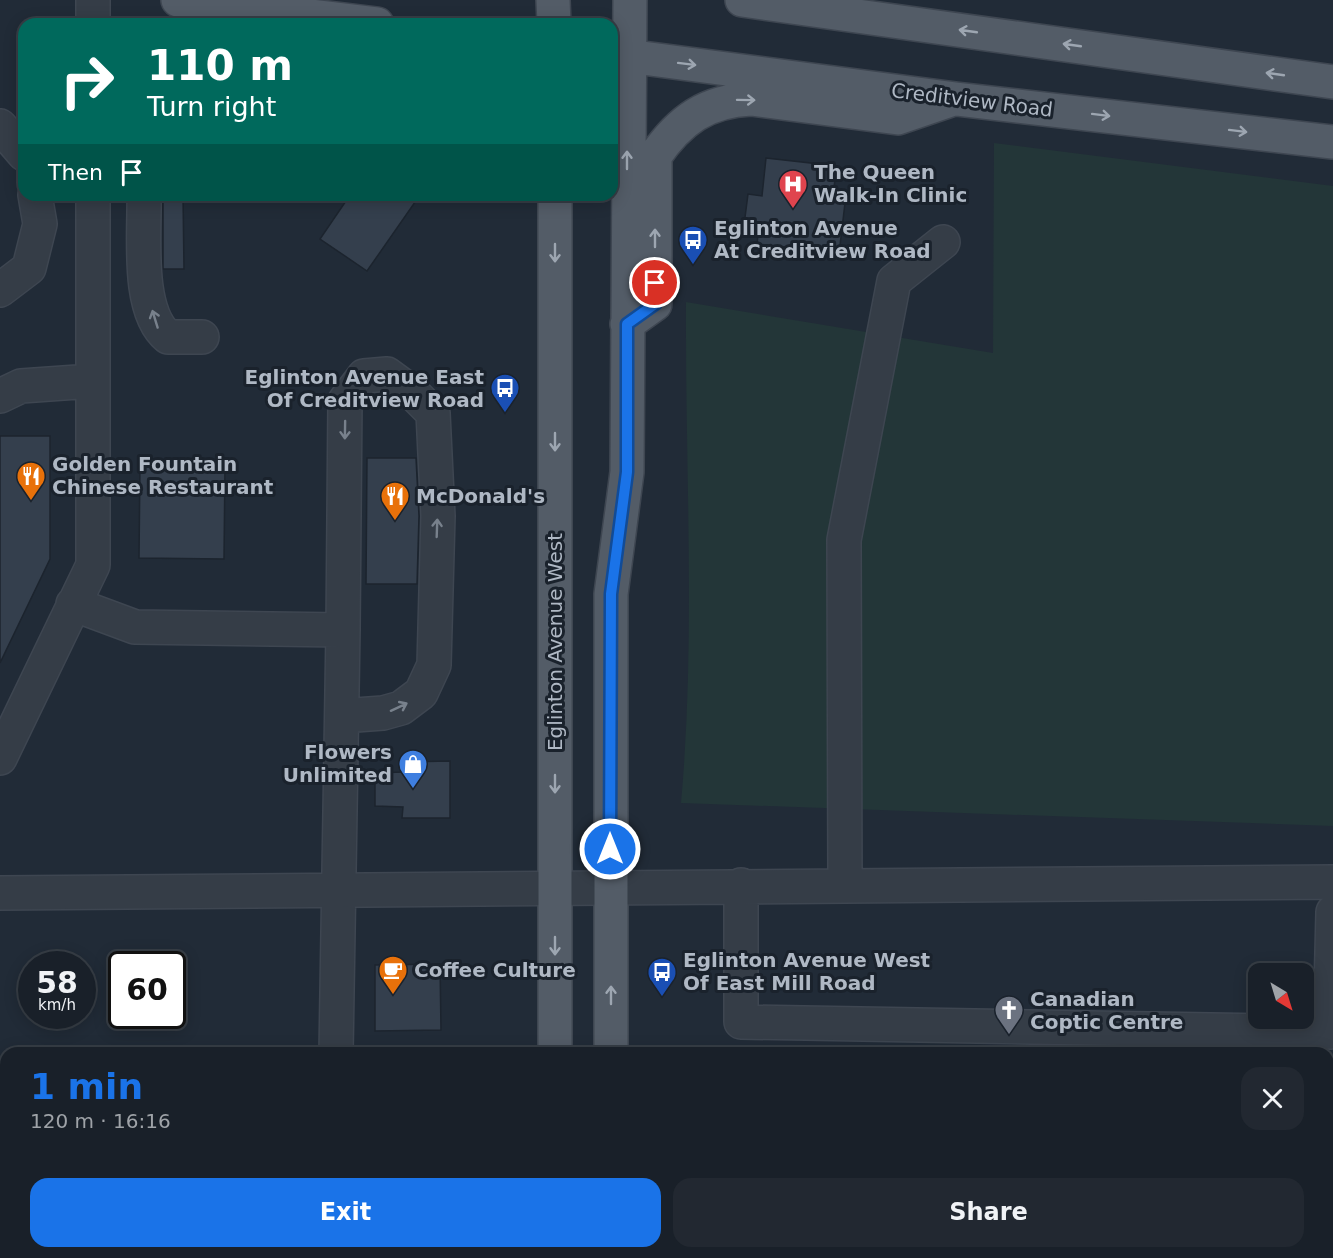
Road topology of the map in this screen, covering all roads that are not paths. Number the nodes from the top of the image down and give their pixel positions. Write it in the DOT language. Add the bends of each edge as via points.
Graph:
graph roads {
  1 [pos="93,0"];
  2 [pos="178,0"];
  3 [pos="553,0"];
  4 [pos="630,0"];
  5 [pos="742,0"];
  6 [pos="93,18"];
  7 [pos="327,18"];
  8 [pos="554,18"];
  9 [pos="620,55"];
  10 [pos="1333,82"];
  11 [pos="956,99"];
  12 [pos="0,126"];
  13 [pos="1333,142"];
  14 [pos="18,147"];
  15 [pos="93,201"];
  16 [pos="144,201"];
  17 [pos="555,201"];
  18 [pos="37,209"];
  19 [pos="943,242"];
  20 [pos="0,290"];
  21 [pos="627,324"];
  22 [pos="202,337"];
  23 [pos="93,381"];
  24 [pos="0,396"];
  25 [pos="74,604"];
  26 [pos="343,630"];
  27 [pos="342,716"];
  28 [pos="0,758"];
  29 [pos="1333,882"];
  30 [pos="741,885"];
  31 [pos="845,885"];
  32 [pos="555,887"];
  33 [pos="611,887"];
  34 [pos="339,890"];
  35 [pos="0,893"];
  36 [pos="1333,912"];
  37 [pos="336,1047"];
  38 [pos="555,1047"];
  39 [pos="611,1047"];
  1 -- 6 [label="street"];
  2 -- 7 [label="main road"];
  3 -- 8 [label="main road"];
  4 -- 9 [label="main road"];
  10 -- 5 [label="main road, one-way"];
  9 -- 11 [label="main road, Creditview Road, one-way"];
  21 -- 9 [label="main road, one-way"];
  11 -- 13 [label="main road, Creditview Road, one-way"];
  21 -- 11 [label="main road, one-way" via="655,304 655,156 668,138 701,110 728,100 751,99 898,118"];
  12 -- 14 [label="street"];
  15 -- 23 [label="street"];
  22 -- 16 [label="street, one-way" via="168,337 158,329 146,289"];
  17 -- 32 [label="main road, Eglinton Avenue West, one-way"];
  18 -- 20 [label="street" via="29,268"];
  19 -- 31 [label="street" via="894,281 844,540"];
  21 -- 33 [label="main road" via="627,472 611,594"];
  23 -- 24 [label="street" via="21,386"];
  23 -- 25 [label="street" via="93,565"];
  25 -- 26 [label="street" via="135,627"];
  25 -- 28 [label="street"];
  26 -- 27 [label="street"];
  27 -- 26 [label="street, one-way" via="383,714 401,708 421,693 434,665 438,516 433,413 387,374 364,376 345,401"];
  27 -- 34 [label="street"];
  29 -- 31 [label="street"];
  30 -- 31 [label="street"];
  30 -- 33 [label="street"];
  30 -- 36 [label="street" via="741,1022 1330,1032"];
  32 -- 33 [label="street"];
  32 -- 34 [label="street"];
  32 -- 38 [label="main road, Eglinton Avenue West, one-way"];
  39 -- 33 [label="main road, one-way"];
  34 -- 35 [label="street"];
  34 -- 37 [label="street"];
}
